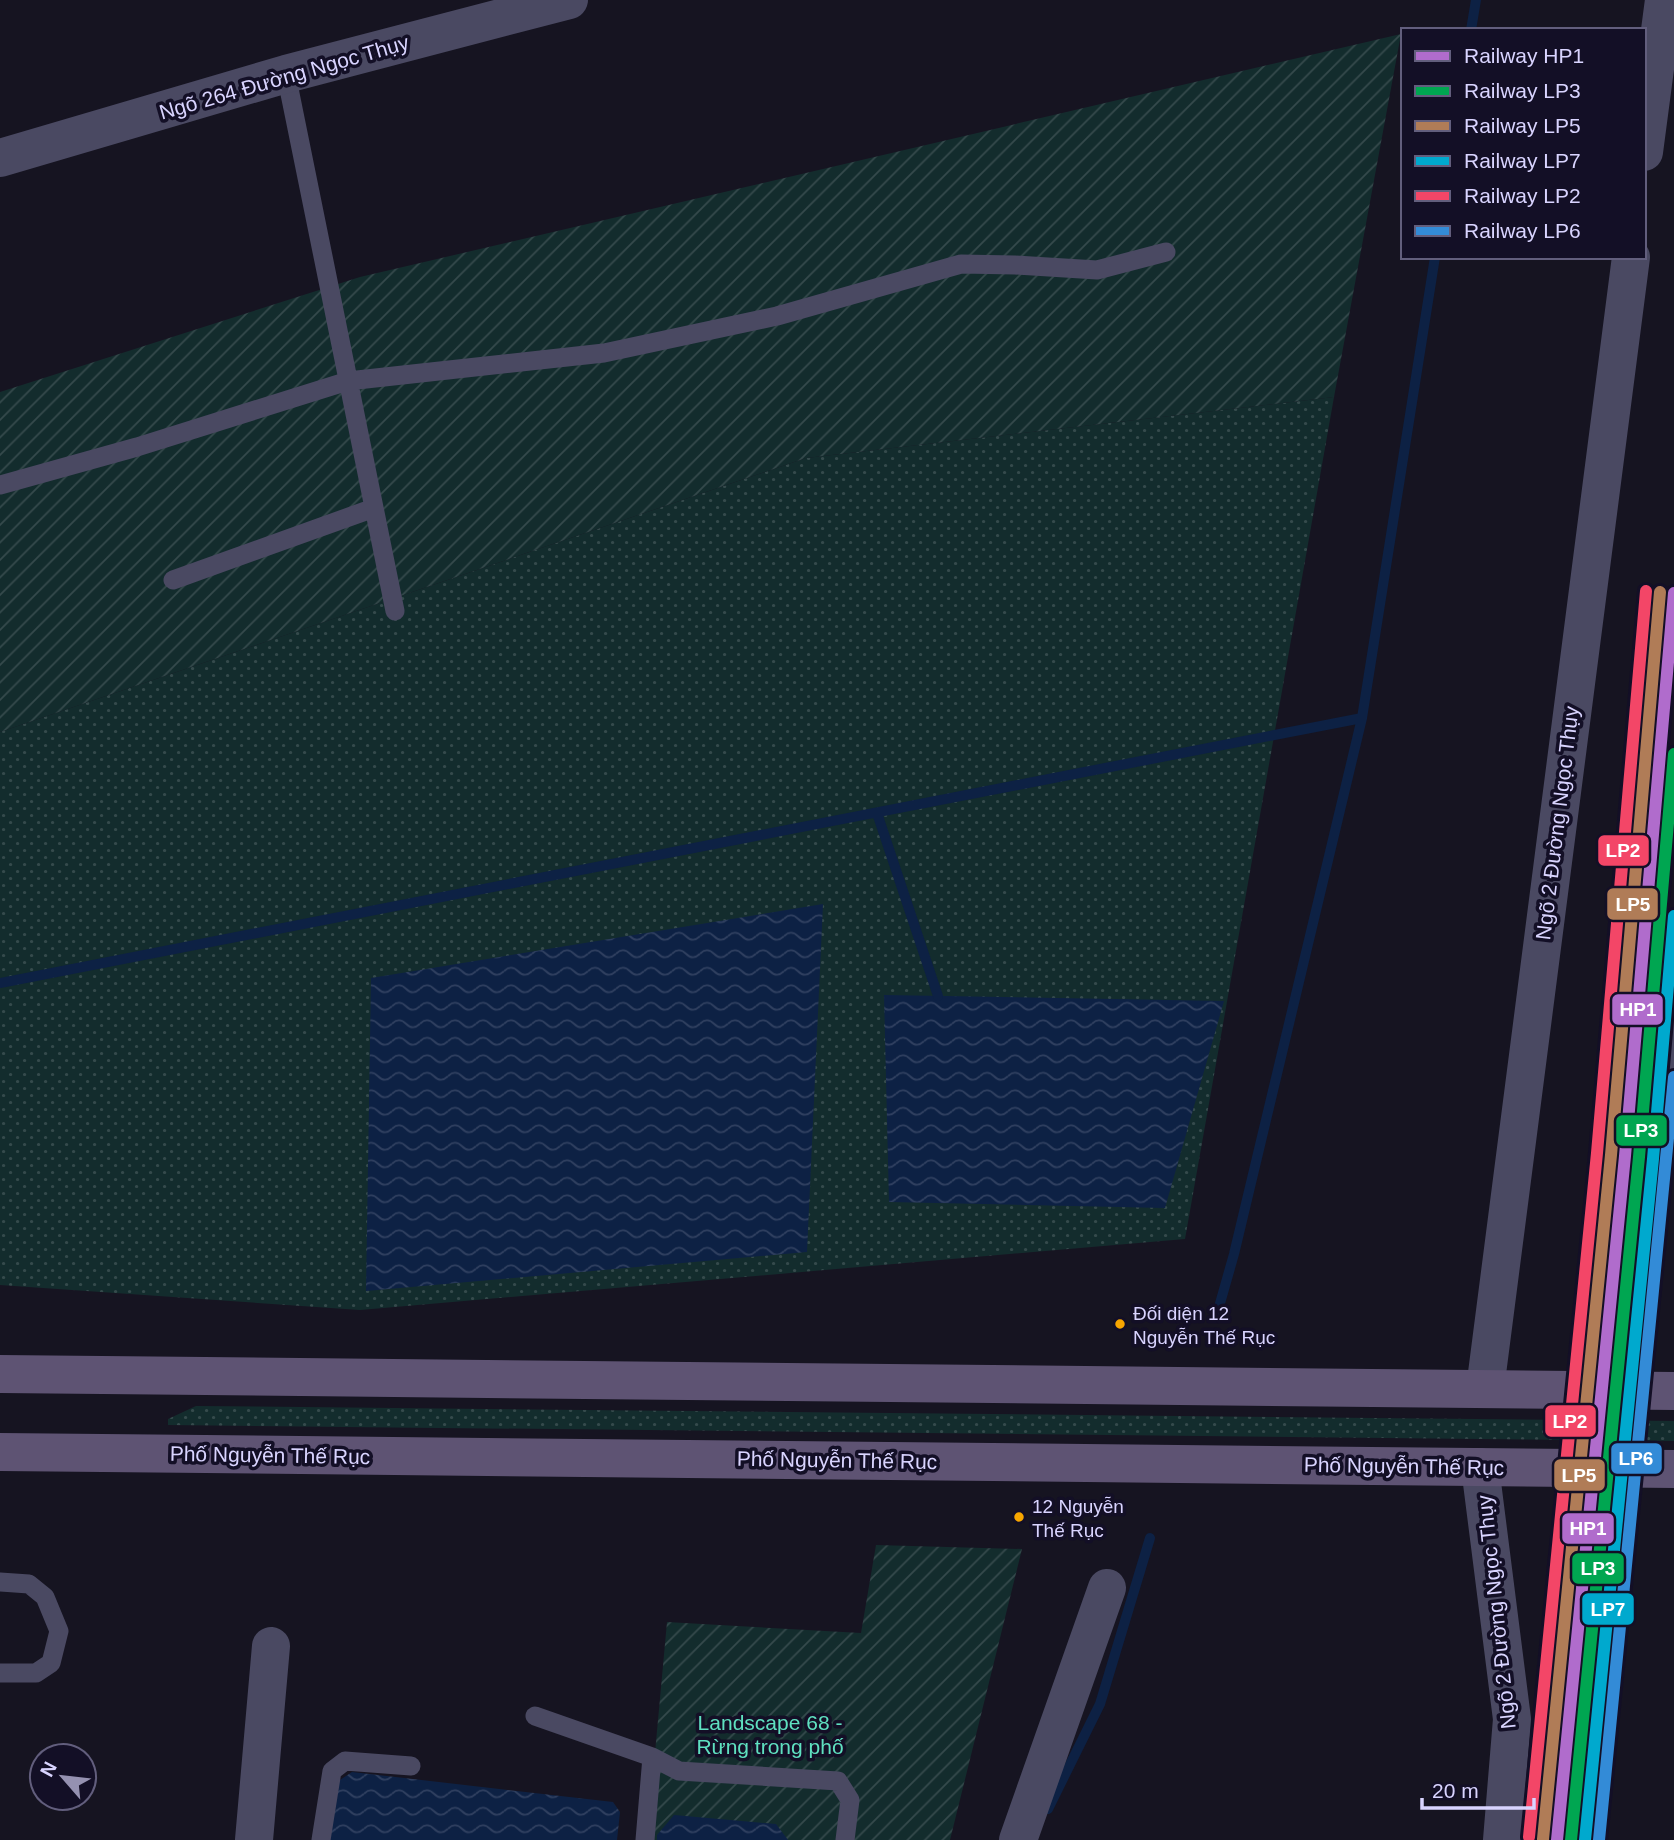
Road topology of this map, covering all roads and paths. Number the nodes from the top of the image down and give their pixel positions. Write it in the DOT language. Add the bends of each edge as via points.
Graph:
graph roads {
  1 [pos="569,0"];
  2 [pos="1664,0"];
  3 [pos="286,74"];
  4 [pos="1646,137"];
  5 [pos="0,158"];
  6 [pos="1166,252"];
  7 [pos="1631,259"];
  8 [pos="348,381"];
  9 [pos="0,485"];
  10 [pos="374,508"];
  11 [pos="173,580"];
  12 [pos="395,611"];
  13 [pos="1674,956"];
  14 [pos="1670,1112"];
  15 [pos="0,1374"];
  16 [pos="1485,1389"];
  17 [pos="1656,1391"];
  18 [pos="0,1452"];
  19 [pos="1480,1467"];
  20 [pos="1631,1469"];
  21 [pos="1674,1469"];
  22 [pos="0,1582"];
  23 [pos="1107,1588"];
  24 [pos="271,1646"];
  25 [pos="0,1672"];
  26 [pos="535,1716"];
  27 [pos="652,1757"];
  28 [pos="411,1766"];
  29 [pos="254,1840"];
  30 [pos="321,1840"];
  31 [pos="645,1840"];
  32 [pos="845,1840"];
  33 [pos="1018,1840"];
  34 [pos="1502,1840"];
  35 [pos="1595,1840"];
  1 -- 3 [label="street, Ngõ 264 Đường Ngọc Thụy"];
  2 -- 4 [label="street"];
  3 -- 5 [label="street, Ngõ 264 Đường Ngọc Thụy"];
  3 -- 8 [label="lane"];
  6 -- 8 [label="lane" via="1097,270 961,264 777,316 604,353"];
  7 -- 16 [label="street, Ngõ 2 Đường Ngọc Thụy"];
  8 -- 9 [label="lane"];
  8 -- 10 [label="lane"];
  10 -- 11 [label="lane"];
  10 -- 12 [label="lane"];
  13 -- 14 [label="lane"];
  14 -- 17 [label="lane"];
  15 -- 16 [label="main road"];
  16 -- 17 [label="main road"];
  18 -- 19 [label="main road, Phố Nguyễn Thế Rục"];
  19 -- 20 [label="main road, Phố Nguyễn Thế Rục"];
  19 -- 34 [label="street, Ngõ 2 Đường Ngọc Thụy" via="1512,1719"];
  20 -- 21 [label="main road, Phố Nguyễn Thế Rục"];
  20 -- 35 [label="lane"];
  22 -- 25 [label="lane" via="29,1584 45,1597 59,1631 51,1663 36,1673"];
  23 -- 33 [label="street"];
  24 -- 29 [label="street"];
  26 -- 27 [label="lane"];
  27 -- 31 [label="lane"];
  27 -- 32 [label="lane" via="679,1771 838,1781 850,1800"];
  28 -- 30 [label="lane" via="345,1762 332,1772"];
}
